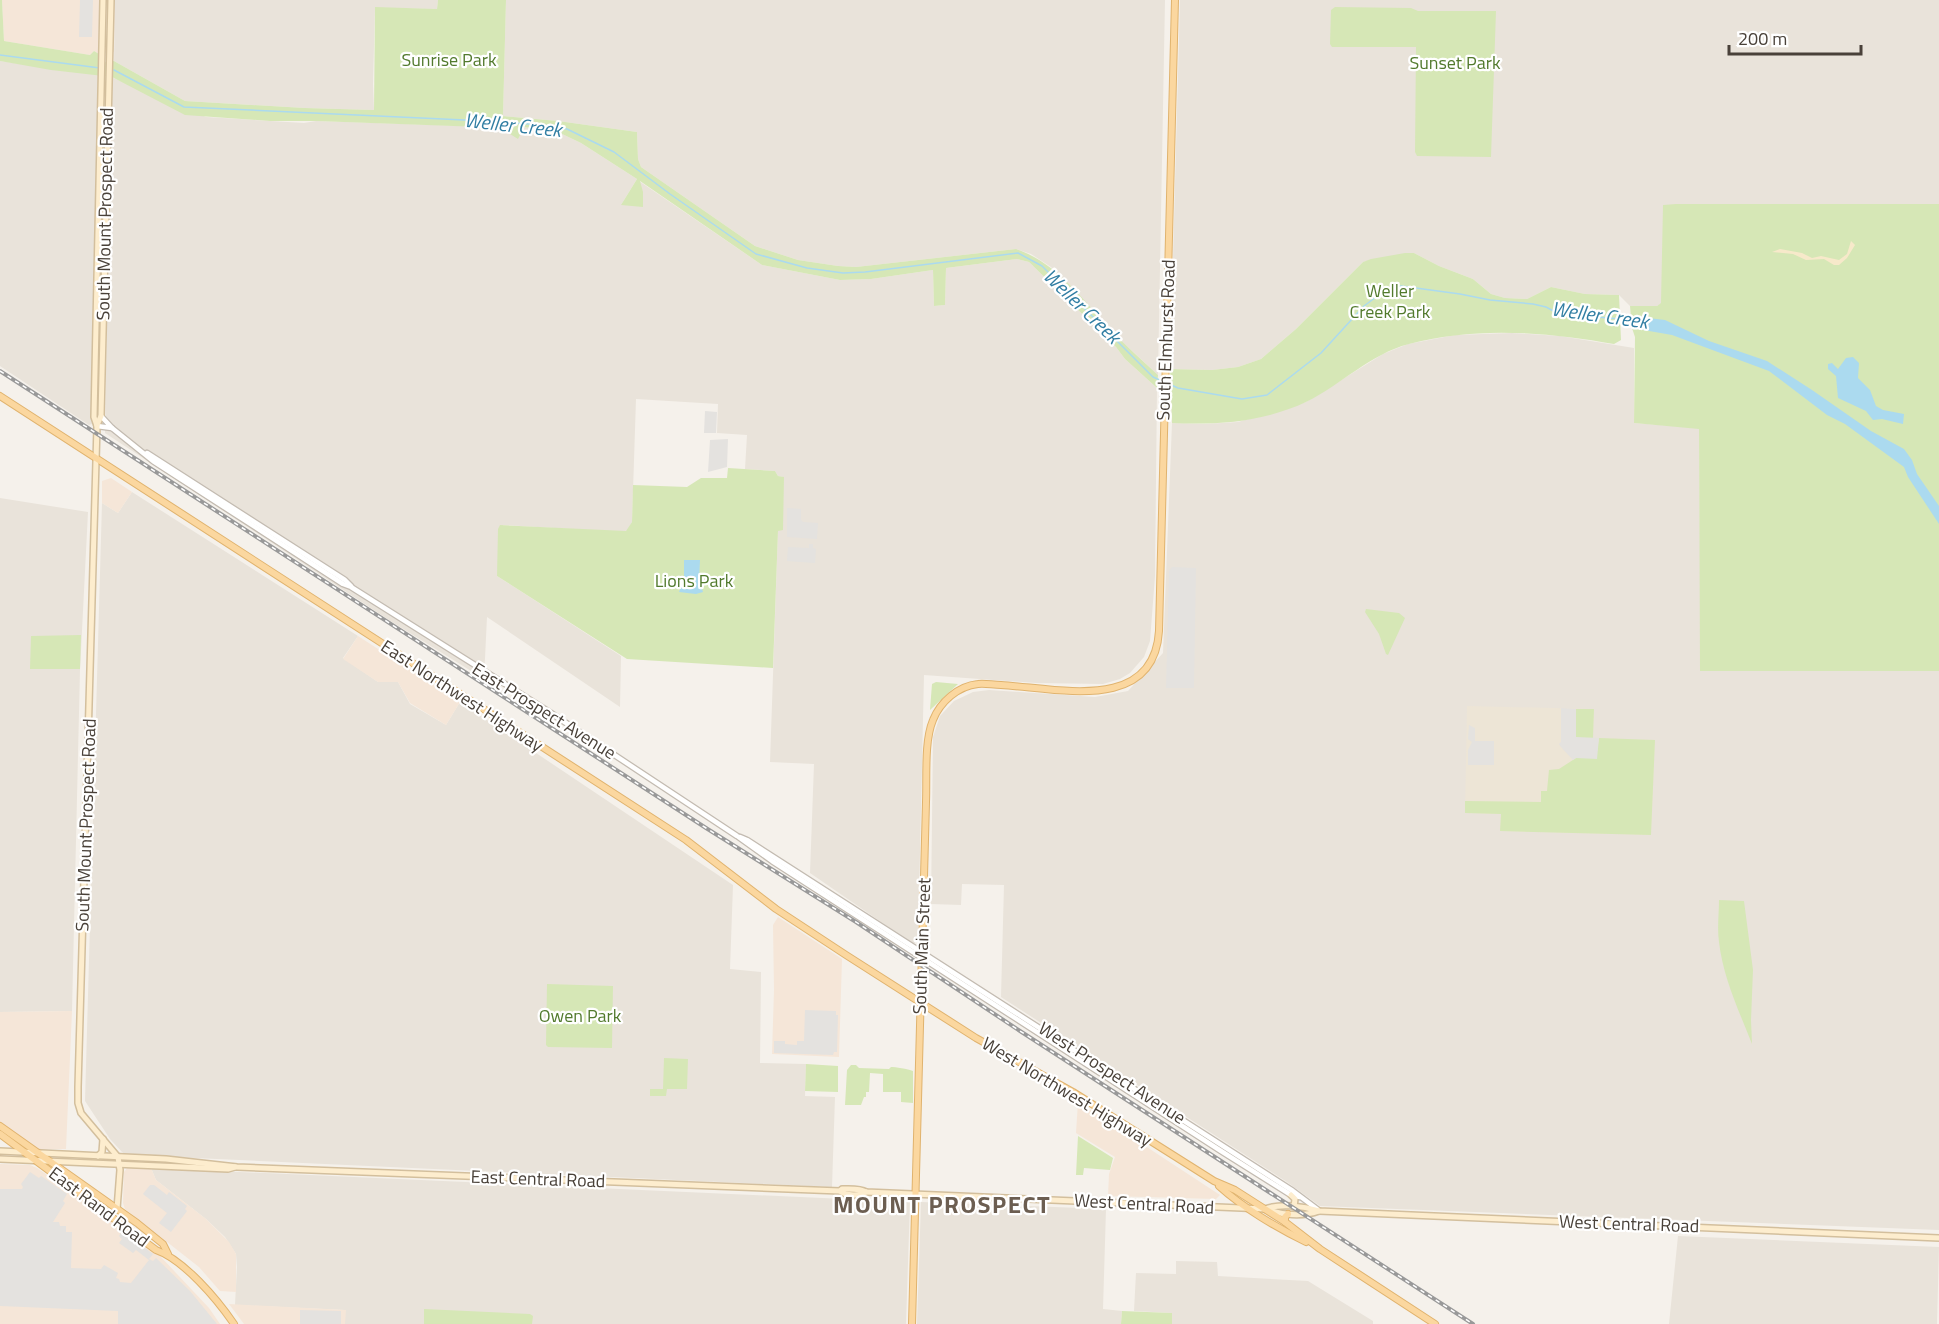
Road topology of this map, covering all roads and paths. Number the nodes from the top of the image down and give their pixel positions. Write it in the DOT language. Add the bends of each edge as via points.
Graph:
graph roads {
  1 [pos="103,0"];
  2 [pos="111,0"];
  3 [pos="1175,0"];
  4 [pos="106,52"];
  5 [pos="106,79"];
  6 [pos="0,396"];
  7 [pos="101,416"];
  8 [pos="97,426"];
  9 [pos="112,428"];
  10 [pos="96,458"];
  11 [pos="944,702"];
  12 [pos="922,954"];
  13 [pos="920,1002"];
  14 [pos="0,1126"];
  15 [pos="0,1134"];
  16 [pos="103,1139"];
  17 [pos="0,1151"];
  18 [pos="35,1156"];
  19 [pos="98,1156"];
  20 [pos="118,1157"];
  21 [pos="0,1159"];
  22 [pos="50,1161"];
  23 [pos="120,1165"];
  24 [pos="237,1167"];
  25 [pos="1214,1181"];
  26 [pos="915,1194"];
  27 [pos="1291,1195"];
  28 [pos="1300,1197"];
  29 [pos="1294,1207"];
  30 [pos="117,1209"];
  31 [pos="1250,1209"];
  32 [pos="1264,1209"];
  33 [pos="1319,1211"];
  34 [pos="1288,1214"];
  35 [pos="1285,1222"];
  36 [pos="1939,1238"];
  37 [pos="1314,1246"];
  38 [pos="168,1254"];
  39 [pos="234,1324"];
  40 [pos="912,1324"];
  41 [pos="1435,1324"];
  1 -- 4 [label="main road, South Mount Prospect Road"];
  2 -- 4 [label="main road, South Mount Prospect Road"];
  3 -- 11 [label="main road, South Elmhurst Road" via="1156,653 1140,675 1106,690 977,684"];
  4 -- 5 [label="main road, South Mount Prospect Road"];
  5 -- 7 [label="main road, South Mount Prospect Road"];
  5 -- 8 [label="main road, South Mount Prospect Road" via="94,415"];
  6 -- 10 [label="main road, East Northwest Highway"];
  7 -- 8 [label="main road, South Mount Prospect Road"];
  7 -- 9 [label="street, East Prospect Avenue"];
  8 -- 9 [label="street"];
  8 -- 10 [label="main road, South Mount Prospect Road"];
  9 -- 12 [label="street, East Prospect Avenue" via="153,461"];
  10 -- 13 [label="main road, East Northwest Highway" via="686,840 782,913"];
  10 -- 16 [label="main road, South Mount Prospect Road" via="78,1087 79,1109"];
  11 -- 12 [label="main road, South Main Street" via="929,732"];
  12 -- 13 [label="main road, South Main Street"];
  12 -- 27 [label="street, West Prospect Avenue"];
  12 -- 28 [label="street, West Prospect Avenue"];
  13 -- 25 [label="main road, West Northwest Highway"];
  13 -- 26 [label="main road, South Main Street"];
  14 -- 18 [label="main road"];
  15 -- 18 [label="main road"];
  16 -- 19 [label="main road"];
  16 -- 20 [label="main road, South Mount Prospect Road"];
  17 -- 18 [label="main road, East Central Road"];
  18 -- 19 [label="main road, East Central Road"];
  18 -- 21 [label="main road, East Central Road"];
  18 -- 22 [label="main road, East Rand Road"];
  18 -- 38 [label="main road, East Rand Road" via="156,1250"];
  19 -- 20 [label="main road, East Central Road"];
  20 -- 23 [label="main road, South Mount Prospect Road"];
  20 -- 24 [label="main road, East Central Road"];
  22 -- 23 [label="main road, East Central Road"];
  22 -- 30 [label="main road, East Rand Road"];
  23 -- 24 [label="main road, East Central Road"];
  23 -- 30 [label="main road, South Mount Prospect Road"];
  24 -- 26 [label="main road, East Central Road"];
  25 -- 31 [label="main road, West Northwest Highway"];
  25 -- 32 [label="main road, West Northwest Highway"];
  26 -- 31 [label="main road, West Central Road"];
  26 -- 40 [label="main road, South Main Street"];
  27 -- 28 [label="street, West Prospect Avenue"];
  27 -- 29 [label="main road"];
  28 -- 33 [label="street, West Prospect Avenue"];
  29 -- 32 [label="main road, West Central Road"];
  29 -- 33 [label="main road, West Central Road"];
  30 -- 38 [label="main road, East Rand Road" via="161,1242"];
  31 -- 32 [label="main road, West Central Road"];
  31 -- 37 [label="main road, West Northwest Highway"];
  32 -- 34 [label="main road, West Central Road"];
  32 -- 35 [label="main road, West Northwest Highway"];
  33 -- 34 [label="main road, West Central Road"];
  33 -- 36 [label="main road, West Central Road"];
  34 -- 35 [label="main road"];
  35 -- 37 [label="main road, West Northwest Highway"];
  37 -- 41 [label="main road, West Northwest Highway"];
  38 -- 39 [label="main road, East Rand Road"];
}
